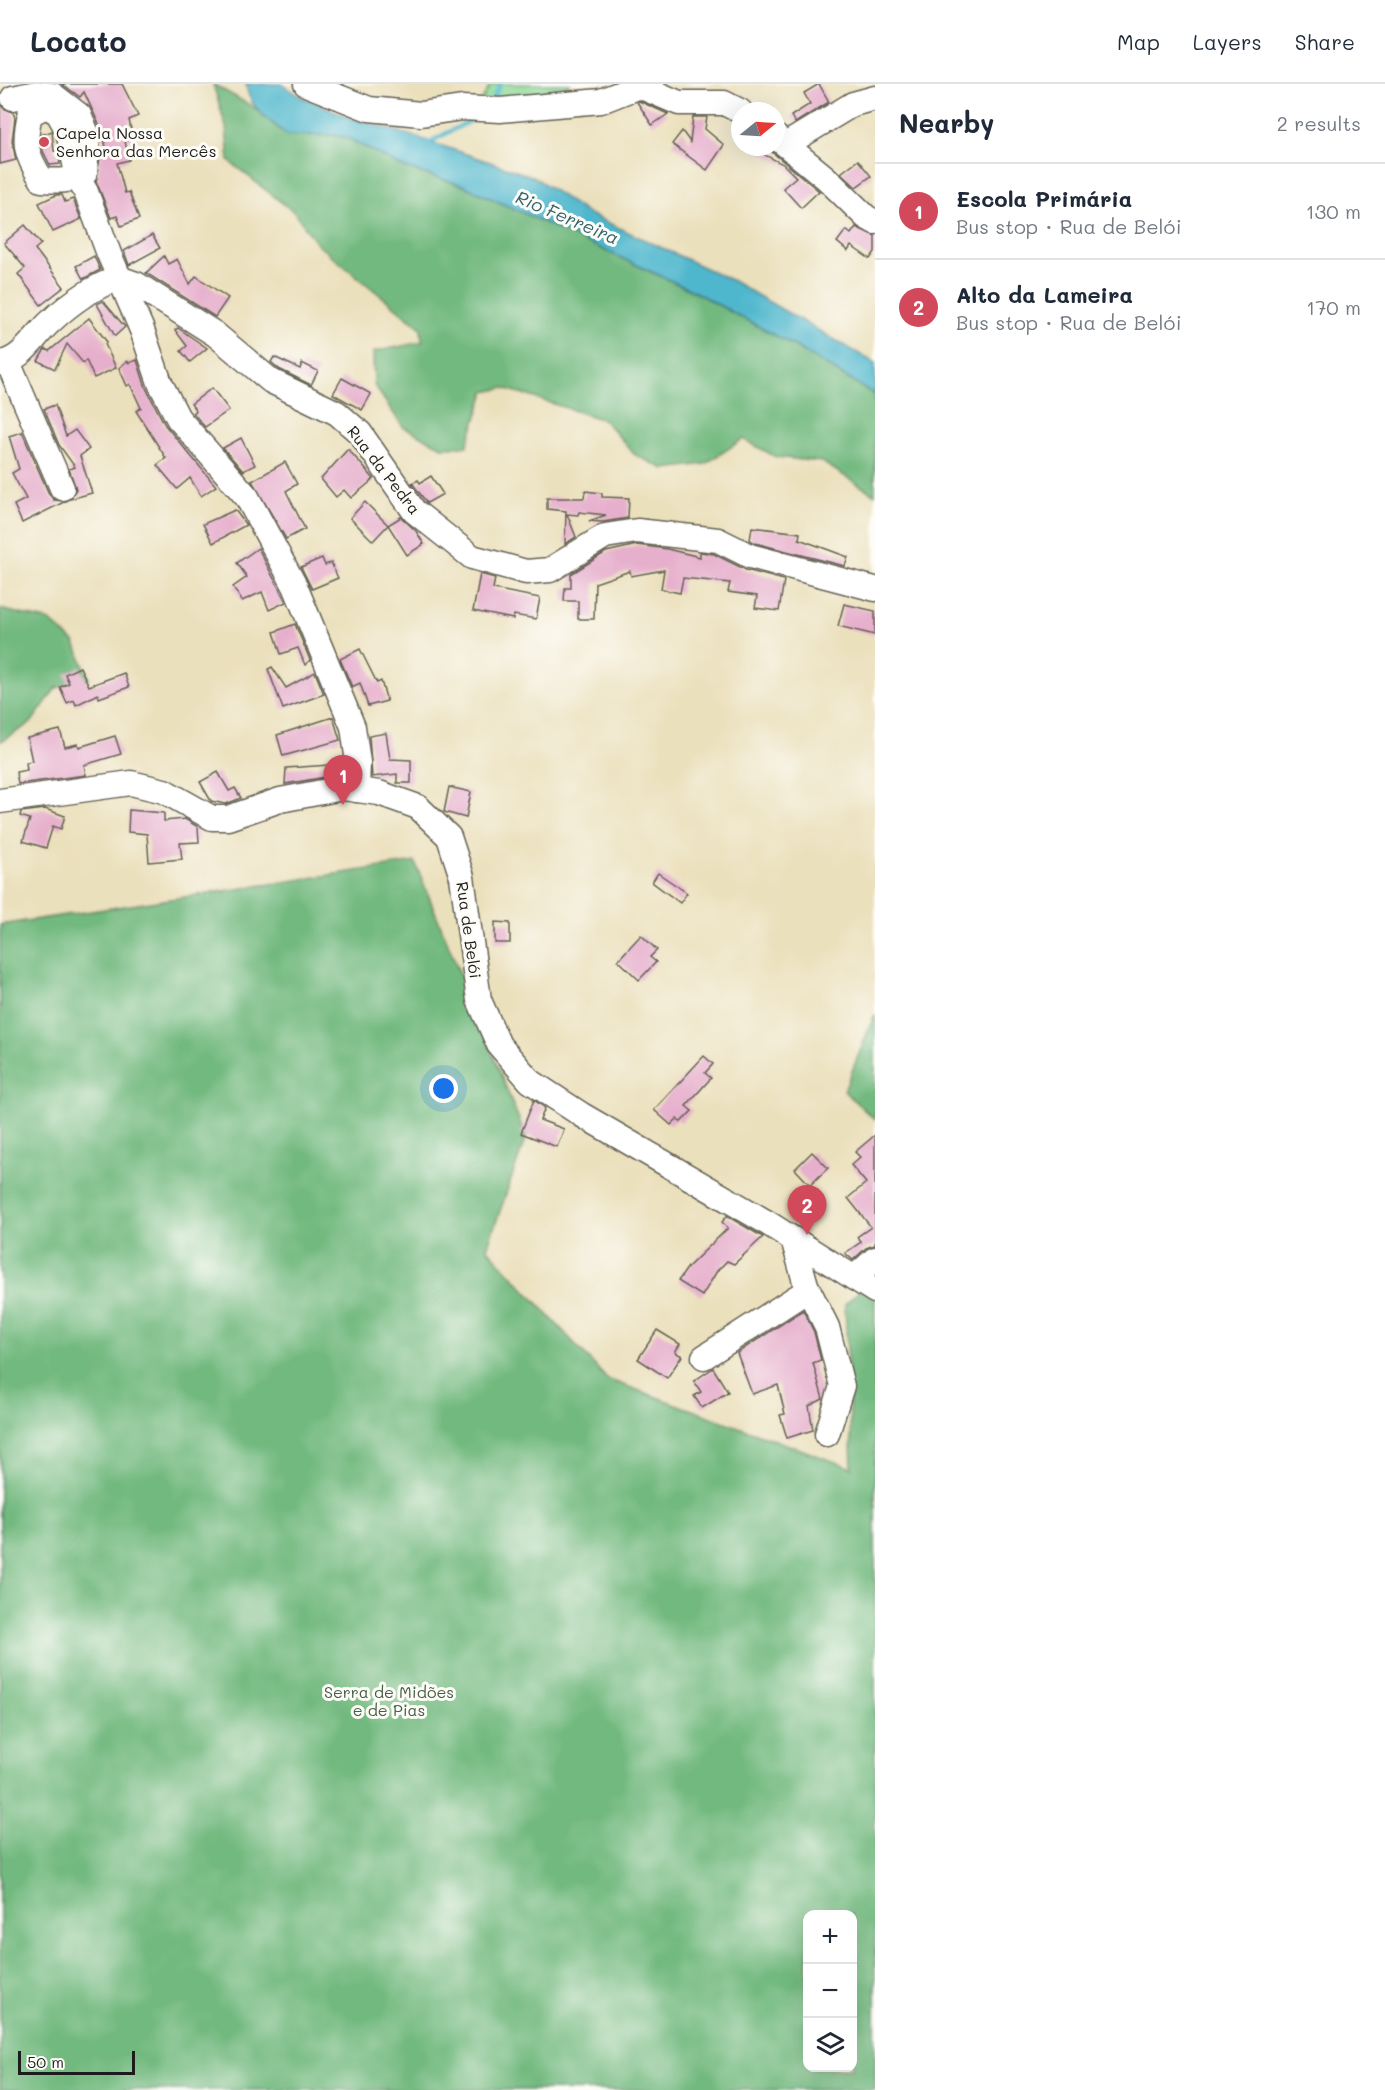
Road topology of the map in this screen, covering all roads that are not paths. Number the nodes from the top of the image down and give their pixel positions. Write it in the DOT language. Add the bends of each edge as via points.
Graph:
graph roads {
  1 [pos="306,84"];
  2 [pos="641,85"];
  3 [pos="13,98"];
  4 [pos="875,98"];
  5 [pos="731,106"];
  6 [pos="785,138"];
  7 [pos="785,143"];
  8 [pos="875,222"];
  9 [pos="119,278"];
  10 [pos="4,362"];
  11 [pos="62,488"];
  12 [pos="875,589"];
  13 [pos="357,790"];
  14 [pos="0,801"];
  15 [pos="793,1239"];
  16 [pos="875,1259"];
  17 [pos="854,1278"];
  18 [pos="808,1290"];
  19 [pos="875,1291"];
  20 [pos="704,1357"];
  21 [pos="827,1434"];
  1 -- 2 [label="street" via="369,109 421,114 462,108 500,110 601,101"];
  2 -- 5 [label="street" via="679,103 724,103"];
  3 -- 9 [label="street" via="36,93 54,95 79,115 88,136 89,152 85,173 78,178"];
  4 -- 6 [label="street" via="853,104"];
  7 -- 8 [label="street"];
  9 -- 10 [label="street" via="99,285 71,304 18,356"];
  9 -- 12 [label="street, Rua da Pedra" via="136,284 215,334 272,381 337,412 360,433 414,512 472,557 526,572 550,570 605,536 637,531 718,540 750,556"];
  9 -- 13 [label="street" via="178,418 247,496 295,586 353,727"];
  10 -- 11 [label="street"];
  13 -- 14 [label="street, Rua de Belói" via="343,788 280,800 228,818 212,818 164,791 131,783"];
  13 -- 15 [label="street, Rua de Belói" via="379,793 418,807 449,837 462,877 479,1000 499,1045 530,1081"];
  15 -- 17 [label="street, Rua de Belói"];
  15 -- 18 [label="street"];
  16 -- 17 [label="street"];
  17 -- 19 [label="street, Rua de Belói"];
  18 -- 20 [label="street"];
  18 -- 21 [label="street" via="827,1328 842,1386"];
}
